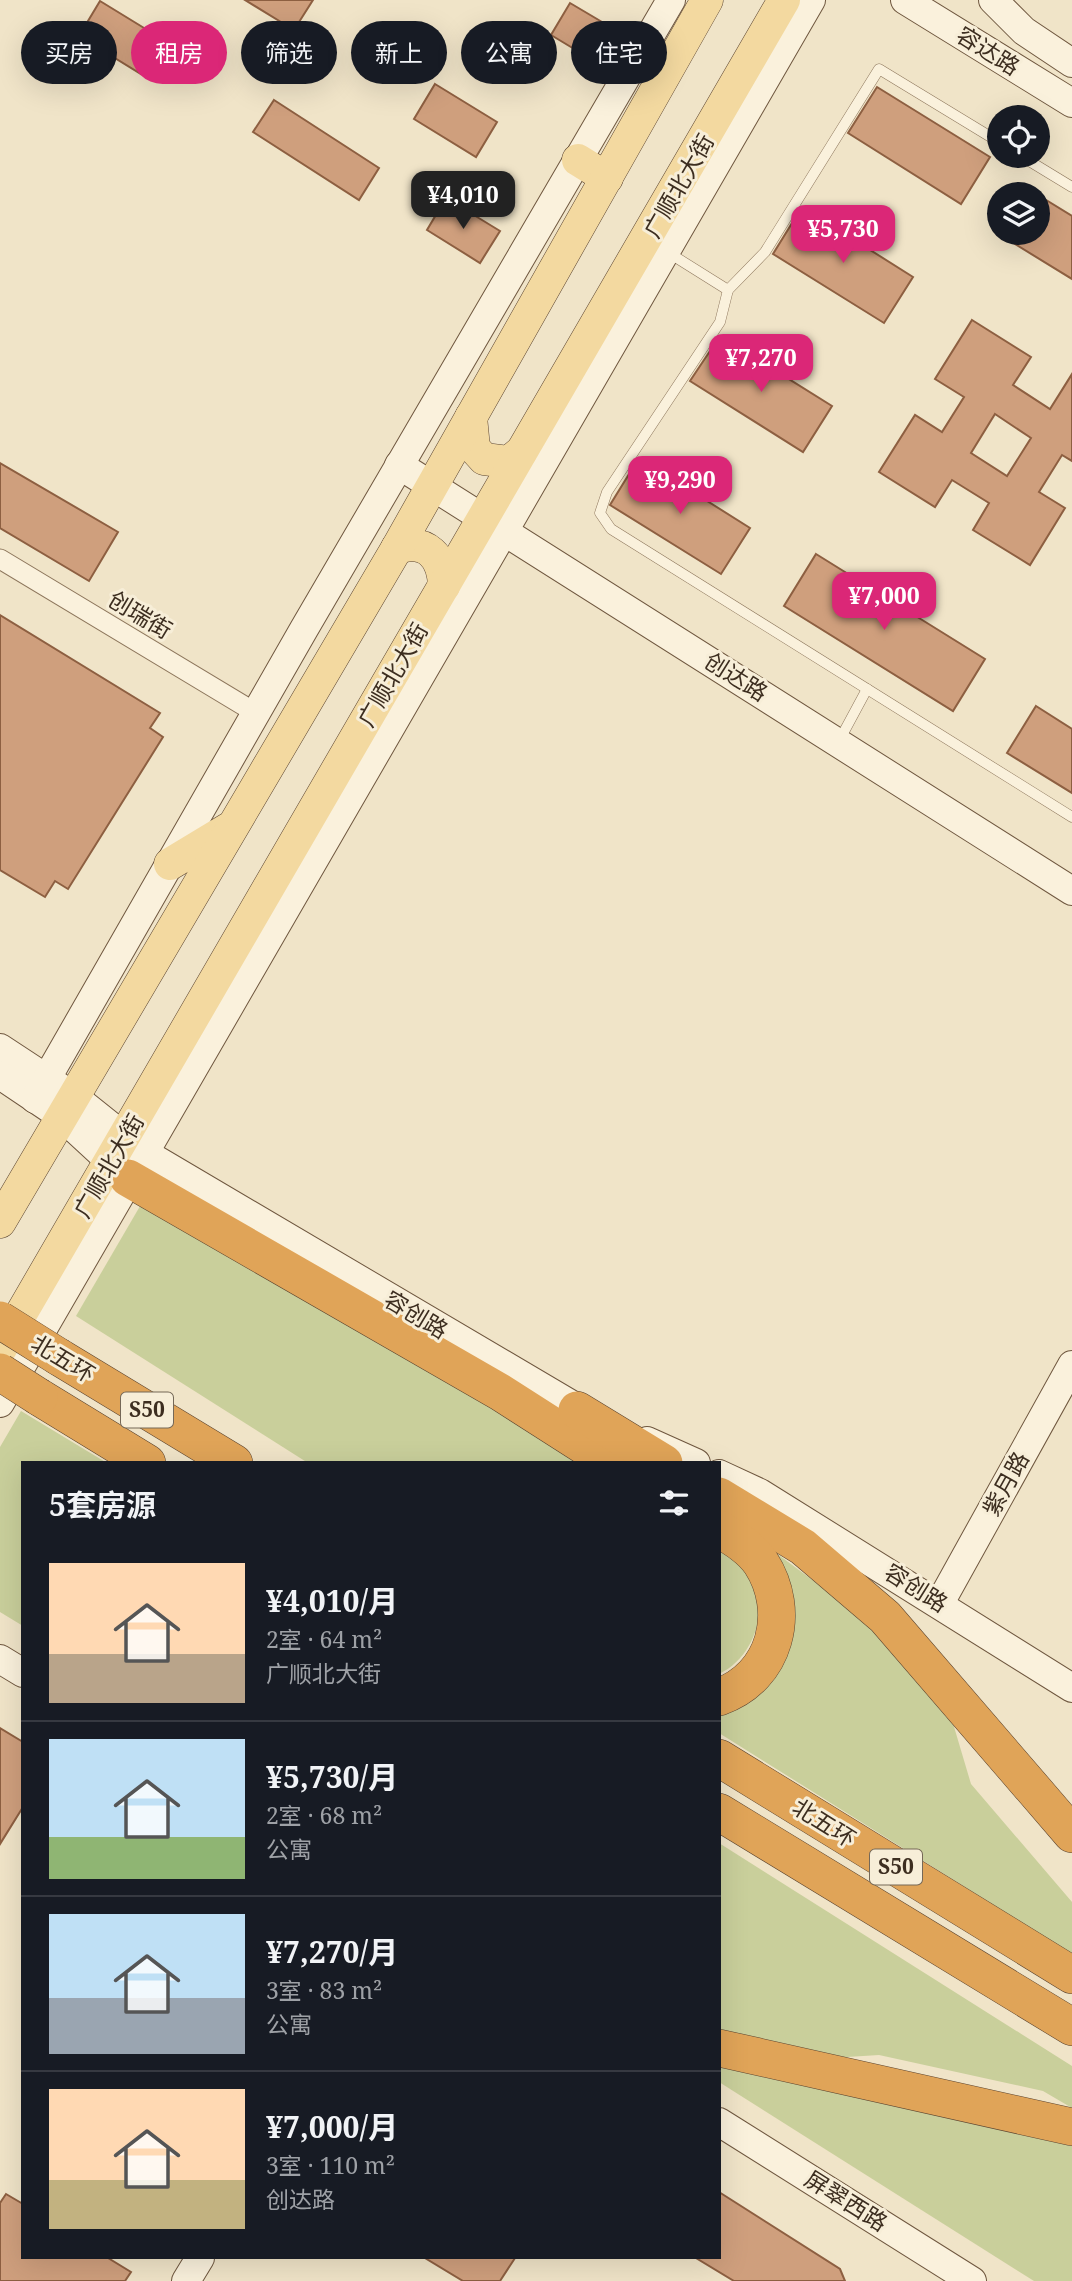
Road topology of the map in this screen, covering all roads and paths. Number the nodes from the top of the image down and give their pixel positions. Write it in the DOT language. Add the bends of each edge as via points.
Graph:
graph roads {
  1 [pos="671,0"];
  2 [pos="708,0"];
  3 [pos="785,0"];
  4 [pos="811,0"];
  5 [pos="905,0"];
  6 [pos="993,0"];
  7 [pos="1072,63"];
  8 [pos="1072,103"];
  9 [pos="987,135"];
  10 [pos="578,160"];
  11 [pos="1041,168"];
  12 [pos="607,178"];
  13 [pos="1072,187"];
  14 [pos="657,245"];
  15 [pos="644,289"];
  16 [pos="728,290"];
  17 [pos="608,307"];
  18 [pos="471,417"];
  19 [pos="521,452"];
  20 [pos="399,465"];
  21 [pos="432,486"];
  22 [pos="493,525"];
  23 [pos="397,548"];
  24 [pos="0,559"];
  25 [pos="444,586"];
  26 [pos="867,689"];
  27 [pos="256,713"];
  28 [pos="839,742"];
  29 [pos="362,775"];
  30 [pos="318,804"];
  31 [pos="1072,817"];
  32 [pos="229,828"];
  33 [pos="170,864"];
  34 [pos="1072,891"];
  35 [pos="0,1048"];
  36 [pos="0,1075"];
  37 [pos="54,1098"];
  38 [pos="127,1158"];
  39 [pos="0,1222"];
  40 [pos="0,1320"];
  41 [pos="0,1350"];
  42 [pos="1072,1365"];
  43 [pos="0,1372"];
  44 [pos="0,1403"];
  45 [pos="577,1410"];
  46 [pos="145,1461"];
  47 [pos="231,1461"];
  48 [pos="608,1461"];
  49 [pos="661,1461"];
  50 [pos="692,1461"];
  51 [pos="721,1475"];
  52 [pos="721,1497"];
  53 [pos="721,1530"];
  54 [pos="940,1603"];
  55 [pos="0,1659"];
  56 [pos="21,1672"];
  57 [pos="1072,1688"];
  58 [pos="721,1696"];
  59 [pos="721,1759"];
  60 [pos="721,1813"];
  61 [pos="1072,1834"];
  62 [pos="1072,1975"];
  63 [pos="1072,2027"];
  64 [pos="721,2048"];
  65 [pos="721,2123"];
  66 [pos="1072,2127"];
  67 [pos="199,2259"];
  68 [pos="958,2279"];
  69 [pos="186,2281"];
  1 -- 10 [label="street"];
  2 -- 12 [label="main road"];
  3 -- 14 [label="main road, 广顺北大街"];
  4 -- 14 [label="street"];
  5 -- 8 [label="street, 容达路"];
  6 -- 7 [label="street, 容达路" via="1024,31"];
  9 -- 16 [label="lane" via="879,69 765,252"];
  10 -- 12 [label="main road"];
  10 -- 20 [label="street"];
  11 -- 13 [label="lane"];
  12 -- 18 [label="main road"];
  14 -- 15 [label="street"];
  14 -- 16 [label="lane"];
  14 -- 17 [label="main road, 广顺北大街"];
  15 -- 17 [label="main road"];
  15 -- 22 [label="street"];
  16 -- 26 [label="lane" via="720,322 607,492 600,513 611,529"];
  17 -- 19 [label="main road, 广顺北大街"];
  18 -- 19 [label="main road" via="474,448 484,459 509,462"];
  18 -- 21 [label="main road"];
  19 -- 22 [label="main road, 广顺北大街"];
  20 -- 21 [label="street, 创达路"];
  20 -- 27 [label="street"];
  21 -- 22 [label="street, 创达路"];
  21 -- 23 [label="main road"];
  22 -- 25 [label="main road, 广顺北大街"];
  22 -- 28 [label="street, 创达路"];
  22 -- 29 [label="street"];
  23 -- 25 [label="main road" via="418,545 433,552 443,570"];
  23 -- 32 [label="main road"];
  24 -- 27 [label="street, 创瑞街"];
  25 -- 30 [label="main road, 广顺北大街"];
  26 -- 28 [label="lane"];
  26 -- 31 [label="lane"];
  27 -- 33 [label="street"];
  28 -- 34 [label="street, 创达路"];
  29 -- 30 [label="main road"];
  29 -- 38 [label="street"];
  30 -- 38 [label="main road, 广顺北大街"];
  32 -- 33 [label="main road"];
  32 -- 37 [label="main road"];
  33 -- 37 [label="street"];
  35 -- 37 [label="street"];
  36 -- 37 [label="street"];
  37 -- 38 [label="street, 容创路"];
  37 -- 39 [label="main road"];
  38 -- 41 [label="main road, 广顺北大街"];
  38 -- 44 [label="street"];
  38 -- 45 [label="street, 容创路"];
  38 -- 48 [label="highway"];
  40 -- 47 [label="highway, 北五环 / S50, bridge"];
  42 -- 54 [label="street, 紫月路"];
  43 -- 46 [label="highway, 北五环 / S50, bridge"];
  45 -- 49 [label="highway"];
  45 -- 50 [label="street, 容创路"];
  51 -- 54 [label="street, 容创路" via="760,1493"];
  52 -- 61 [label="highway" via="803,1547 885,1617"];
  53 -- 58 [label="highway" via="760,1561 774,1588 778,1615 765,1661 750,1679"];
  54 -- 57 [label="street, 容创路"];
  55 -- 56 [label="street"];
  59 -- 62 [label="highway, 北五环 / S50"];
  60 -- 63 [label="highway, 北五环 / S50"];
  64 -- 66 [label="highway"];
  65 -- 68 [label="street, 屏翠西路"];
  67 -- 69 [label="street"];
}
